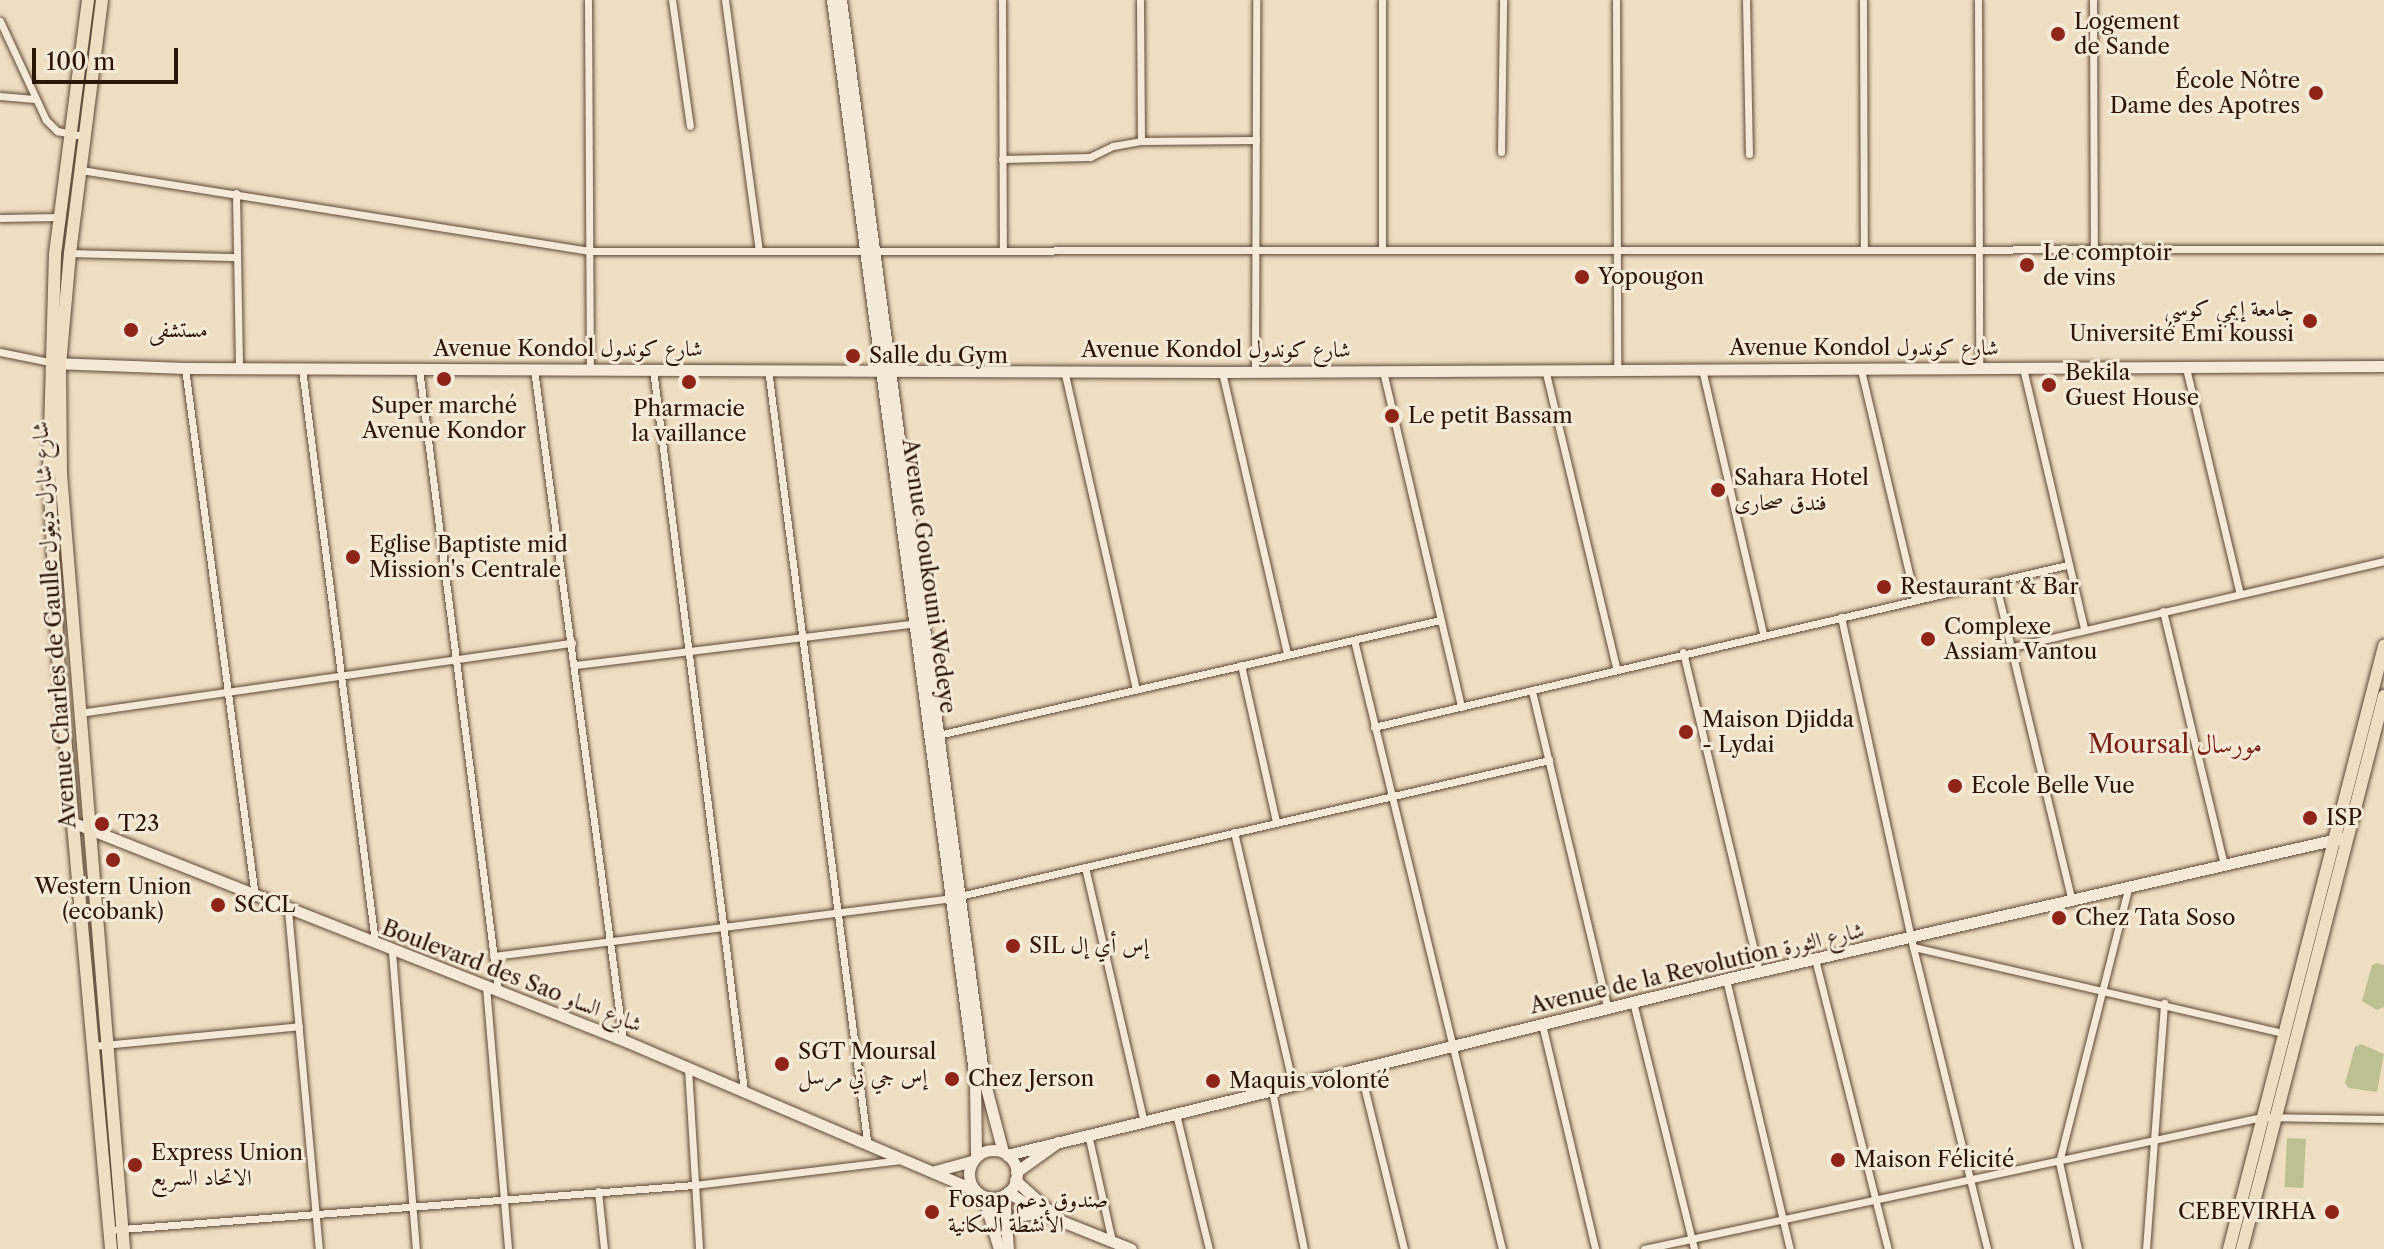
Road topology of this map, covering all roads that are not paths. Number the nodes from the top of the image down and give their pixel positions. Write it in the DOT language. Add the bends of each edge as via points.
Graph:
graph roads {
  1 [pos="88,0"];
  2 [pos="102,0"];
  3 [pos="588,0"];
  4 [pos="672,0"];
  5 [pos="725,0"];
  6 [pos="832,0"];
  7 [pos="841,0"];
  8 [pos="1002,0"];
  9 [pos="1140,0"];
  10 [pos="1256,0"];
  11 [pos="1382,0"];
  12 [pos="1503,0"];
  13 [pos="1616,0"];
  14 [pos="1746,0"];
  15 [pos="1863,0"];
  16 [pos="1978,0"];
  17 [pos="2093,0"];
  18 [pos="0,21"];
  19 [pos="0,96"];
  20 [pos="34,99"];
  21 [pos="690,126"];
  22 [pos="68,134"];
  23 [pos="83,136"];
  24 [pos="1256,140"];
  25 [pos="1141,141"];
  26 [pos="1501,152"];
  27 [pos="1749,154"];
  28 [pos="1002,159"];
  29 [pos="78,170"];
  30 [pos="236,193"];
  31 [pos="59,217"];
  32 [pos="0,218"];
  33 [pos="2384,249"];
  34 [pos="1003,250"];
  35 [pos="1254,250"];
  36 [pos="1382,250"];
  37 [pos="1618,250"];
  38 [pos="1864,250"];
  39 [pos="2094,250"];
  40 [pos="590,251"];
  41 [pos="759,251"];
  42 [pos="870,251"];
  43 [pos="1978,251"];
  44 [pos="70,253"];
  45 [pos="237,257"];
  46 [pos="0,352"];
  47 [pos="54,363"];
  48 [pos="2384,366"];
  49 [pos="885,367"];
  50 [pos="185,368"];
  51 [pos="239,368"];
  52 [pos="1979,368"];
  53 [pos="2023,368"];
  54 [pos="2186,368"];
  55 [pos="302,369"];
  56 [pos="419,369"];
  57 [pos="534,369"];
  58 [pos="653,369"];
  59 [pos="768,369"];
  60 [pos="1545,369"];
  61 [pos="1702,369"];
  62 [pos="590,370"];
  63 [pos="1064,370"];
  64 [pos="1617,370"];
  65 [pos="1861,370"];
  66 [pos="1255,371"];
  67 [pos="1383,371"];
  68 [pos="1222,372"];
  69 [pos="2384,561"];
  70 [pos="2067,565"];
  71 [pos="1995,581"];
  72 [pos="2240,594"];
  73 [pos="1915,599"];
  74 [pos="2163,611"];
  75 [pos="1841,617"];
  76 [pos="1440,620"];
  77 [pos="919,622"];
  78 [pos="2084,629"];
  79 [pos="1763,634"];
  80 [pos="803,638"];
  81 [pos="1354,640"];
  82 [pos="572,643"];
  83 [pos="2012,647"];
  84 [pos="687,651"];
  85 [pos="1683,652"];
  86 [pos="1287,653"];
  87 [pos="2383,655"];
  88 [pos="458,658"];
  89 [pos="575,665"];
  90 [pos="1241,665"];
  91 [pos="1616,668"];
  92 [pos="342,675"];
  93 [pos="1136,689"];
  94 [pos="1532,691"];
  95 [pos="227,692"];
  96 [pos="2384,696"];
  97 [pos="1461,707"];
  98 [pos="78,713"];
  99 [pos="1374,727"];
  100 [pos="938,735"];
  101 [pos="1549,760"];
  102 [pos="1391,796"];
  103 [pos="1276,822"];
  104 [pos="80,824"];
  105 [pos="1234,832"];
  106 [pos="2340,838"];
  107 [pos="2224,865"];
  108 [pos="1085,867"];
  109 [pos="2128,889"];
  110 [pos="255,897"];
  111 [pos="955,897"];
  112 [pos="2072,901"];
  113 [pos="288,910"];
  114 [pos="839,913"];
  115 [pos="722,928"];
  116 [pos="608,941"];
  117 [pos="1912,943"];
  118 [pos="376,945"];
  119 [pos="392,952"];
  120 [pos="493,956"];
  121 [pos="1815,959"];
  122 [pos="1759,972"];
  123 [pos="1726,979"];
  124 [pos="492,988"];
  125 [pos="2098,989"];
  126 [pos="1633,1002"];
  127 [pos="2164,1003"];
  128 [pos="1608,1009"];
  129 [pos="1542,1024"];
  130 [pos="299,1026"];
  131 [pos="2283,1033"];
  132 [pos="623,1040"];
  133 [pos="1455,1044"];
  134 [pos="99,1045"];
  135 [pos="688,1068"];
  136 [pos="1360,1070"];
  137 [pos="1294,1088"];
  138 [pos="744,1090"];
  139 [pos="1272,1091"];
  140 [pos="1176,1114"];
  141 [pos="2262,1117"];
  142 [pos="2277,1117"];
  143 [pos="2384,1119"];
  144 [pos="1144,1122"];
  145 [pos="1088,1134"];
  146 [pos="867,1141"];
  147 [pos="1059,1141"];
  148 [pos="2153,1141"];
  149 [pos="1005,1154"];
  150 [pos="909,1159"];
  151 [pos="974,1159"];
  152 [pos="2059,1162"];
  153 [pos="935,1171"];
  154 [pos="1016,1176"];
  155 [pos="1969,1179"];
  156 [pos="694,1185"];
  157 [pos="598,1191"];
  158 [pos="979,1193"];
  159 [pos="1006,1194"];
  160 [pos="1876,1198"];
  161 [pos="505,1199"];
  162 [pos="412,1207"];
  163 [pos="1039,1212"];
  164 [pos="316,1215"];
  165 [pos="1055,1216"];
  166 [pos="1783,1218"];
  167 [pos="1005,1228"];
  168 [pos="116,1230"];
  169 [pos="1692,1239"];
  170 [pos="1112,1241"];
  171 [pos="111,1249"];
  172 [pos="124,1249"];
  173 [pos="319,1249"];
  174 [pos="416,1249"];
  175 [pos="508,1249"];
  176 [pos="604,1249"];
  177 [pos="699,1249"];
  178 [pos="999,1249"];
  179 [pos="1008,1249"];
  180 [pos="1131,1249"];
  181 [pos="1209,1249"];
  182 [pos="1304,1249"];
  183 [pos="1404,1249"];
  184 [pos="1502,1249"];
  185 [pos="1595,1249"];
  186 [pos="1644,1249"];
  187 [pos="1694,1249"];
  188 [pos="1790,1249"];
  189 [pos="1888,1249"];
  190 [pos="1987,1249"];
  191 [pos="2078,1249"];
  192 [pos="2146,1249"];
  193 [pos="2229,1249"];
  194 [pos="2242,1249"];
  1 -- 22 [label="main road, Avenue Charles de Gaulle شارع شارل ديغول"];
  2 -- 23 [label="main road, Avenue Charles de Gaulle شارع شارل ديغول"];
  3 -- 40 [label="street"];
  4 -- 21 [label="street"];
  5 -- 41 [label="street"];
  6 -- 42 [label="street, Avenue Goukouni Wedeye"];
  7 -- 42 [label="street, Avenue Goukouni Wedeye"];
  8 -- 28 [label="street"];
  9 -- 25 [label="street"];
  10 -- 24 [label="street"];
  11 -- 36 [label="street"];
  12 -- 26 [label="street"];
  13 -- 37 [label="street"];
  14 -- 27 [label="street"];
  15 -- 38 [label="street"];
  16 -- 43 [label="street"];
  17 -- 39 [label="street"];
  18 -- 20 [label="street"];
  19 -- 20 [label="street"];
  20 -- 22 [label="street" via="46,120"];
  22 -- 23 [label="street"];
  22 -- 31 [label="main road, Avenue Charles de Gaulle شارع شارل ديغول"];
  23 -- 29 [label="main road, Avenue Charles de Gaulle شارع شارل ديغول"];
  24 -- 25 [label="street"];
  24 -- 35 [label="street"];
  25 -- 28 [label="street" via="1090,157"];
  28 -- 34 [label="street"];
  29 -- 30 [label="street"];
  29 -- 44 [label="main road, Avenue Charles de Gaulle شارع شارل ديغول"];
  30 -- 40 [label="street"];
  30 -- 45 [label="street"];
  31 -- 32 [label="street"];
  31 -- 47 [label="main road, Avenue Charles de Gaulle شارع شارل ديغول"];
  33 -- 39 [label="street"];
  34 -- 35 [label="street"];
  34 -- 42 [label="street"];
  35 -- 36 [label="street"];
  35 -- 66 [label="street"];
  36 -- 37 [label="street"];
  37 -- 38 [label="street"];
  37 -- 64 [label="street"];
  38 -- 43 [label="street"];
  39 -- 43 [label="street"];
  40 -- 41 [label="street"];
  40 -- 62 [label="street"];
  41 -- 42 [label="street"];
  42 -- 49 [label="street, Avenue Goukouni Wedeye"];
  43 -- 52 [label="street"];
  44 -- 45 [label="street"];
  44 -- 47 [label="main road, Avenue Charles de Gaulle شارع شارل ديغول"];
  45 -- 51 [label="street"];
  46 -- 47 [label="street"];
  47 -- 50 [label="street, Avenue Kondol شارع كوندول"];
  47 -- 98 [label="main road, Avenue Charles de Gaulle شارع شارل ديغول"];
  47 -- 104 [label="main road, Avenue Charles de Gaulle شارع شارل ديغول" via="51,534"];
  48 -- 54 [label="street, Avenue Kondol شارع كوندول"];
  49 -- 59 [label="street, Avenue Kondol شارع كوندول"];
  49 -- 63 [label="street, Avenue Kondol شارع كوندول"];
  49 -- 77 [label="street, Avenue Goukouni Wedeye"];
  50 -- 51 [label="street, Avenue Kondol شارع كوندول"];
  50 -- 95 [label="street"];
  51 -- 55 [label="street, Avenue Kondol شارع كوندول"];
  52 -- 53 [label="street, Avenue Kondol شارع كوندول"];
  52 -- 65 [label="street, Avenue Kondol شارع كوندول"];
  53 -- 54 [label="street, Avenue Kondol شارع كوندول"];
  53 -- 70 [label="street"];
  54 -- 72 [label="street"];
  55 -- 56 [label="street, Avenue Kondol شارع كوندول"];
  55 -- 92 [label="street"];
  56 -- 57 [label="street, Avenue Kondol شارع كوندول"];
  56 -- 88 [label="street"];
  57 -- 62 [label="street, Avenue Kondol شارع كوندول"];
  57 -- 82 [label="street"];
  58 -- 59 [label="street, Avenue Kondol شارع كوندول"];
  58 -- 62 [label="street, Avenue Kondol شارع كوندول"];
  58 -- 84 [label="street"];
  59 -- 80 [label="street"];
  60 -- 64 [label="street, Avenue Kondol شارع كوندول"];
  60 -- 67 [label="street, Avenue Kondol شارع كوندول"];
  60 -- 91 [label="street"];
  61 -- 64 [label="street, Avenue Kondol شارع كوندول"];
  61 -- 65 [label="street, Avenue Kondol شارع كوندول"];
  61 -- 79 [label="street"];
  63 -- 68 [label="street, Avenue Kondol شارع كوندول"];
  63 -- 93 [label="street"];
  65 -- 73 [label="street"];
  66 -- 67 [label="street, Avenue Kondol شارع كوندول"];
  66 -- 68 [label="street, Avenue Kondol شارع كوندول"];
  67 -- 76 [label="street"];
  68 -- 86 [label="street"];
  69 -- 72 [label="street"];
  70 -- 71 [label="street"];
  70 -- 78 [label="street"];
  71 -- 73 [label="street"];
  71 -- 83 [label="street"];
  72 -- 74 [label="street"];
  73 -- 75 [label="street"];
  74 -- 78 [label="street"];
  74 -- 107 [label="street"];
  75 -- 79 [label="street"];
  75 -- 117 [label="street"];
  76 -- 81 [label="street"];
  76 -- 97 [label="street"];
  77 -- 80 [label="street"];
  77 -- 100 [label="street, Avenue Goukouni Wedeye"];
  77 -- 111 [label="street, Avenue Goukouni Wedeye"];
  78 -- 83 [label="street"];
  79 -- 85 [label="street"];
  80 -- 84 [label="street"];
  80 -- 114 [label="street"];
  81 -- 86 [label="street"];
  81 -- 99 [label="street"];
  82 -- 88 [label="street"];
  82 -- 89 [label="street"];
  83 -- 112 [label="street"];
  84 -- 89 [label="street"];
  84 -- 115 [label="street"];
  85 -- 91 [label="street"];
  85 -- 122 [label="street"];
  86 -- 90 [label="street"];
  87 -- 106 [label="main road"];
  88 -- 92 [label="street"];
  88 -- 120 [label="street"];
  89 -- 116 [label="street"];
  90 -- 93 [label="street"];
  90 -- 103 [label="street"];
  91 -- 94 [label="street"];
  92 -- 95 [label="street"];
  92 -- 118 [label="street"];
  93 -- 100 [label="street"];
  94 -- 97 [label="street"];
  94 -- 101 [label="street"];
  95 -- 98 [label="street"];
  95 -- 110 [label="street"];
  96 -- 106 [label="main road"];
  97 -- 99 [label="street"];
  98 -- 104 [label="main road, Avenue Charles de Gaulle شارع شارل ديغول"];
  99 -- 102 [label="street"];
  100 -- 111 [label="street, Avenue Goukouni Wedeye"];
  101 -- 102 [label="street"];
  101 -- 128 [label="street"];
  102 -- 103 [label="street"];
  102 -- 133 [label="street"];
  103 -- 105 [label="street"];
  104 -- 110 [label="street, Boulevard des Sao شارع الساو"];
  104 -- 134 [label="main road, Avenue Charles de Gaulle شارع شارل ديغول"];
  105 -- 108 [label="street"];
  105 -- 137 [label="street"];
  106 -- 107 [label="street, Avenue de la Revolution شارع الثورة"];
  106 -- 131 [label="main road"];
  106 -- 142 [label="main road"];
  107 -- 109 [label="street, Avenue de la Revolution شارع الثورة"];
  108 -- 111 [label="street"];
  108 -- 144 [label="street"];
  109 -- 112 [label="street, Avenue de la Revolution شارع الثورة"];
  109 -- 125 [label="street"];
  110 -- 113 [label="street, Boulevard des Sao شارع الساو"];
  111 -- 114 [label="street"];
  111 -- 149 [label="street, Avenue Goukouni Wedeye" via="991,1124"];
  111 -- 151 [label="street, Avenue Goukouni Wedeye" via="980,1123"];
  112 -- 117 [label="street, Avenue de la Revolution شارع الثورة"];
  113 -- 118 [label="street, Boulevard des Sao شارع الساو"];
  113 -- 130 [label="street"];
  114 -- 115 [label="street"];
  114 -- 146 [label="street"];
  115 -- 116 [label="street"];
  115 -- 138 [label="street"];
  116 -- 120 [label="street"];
  116 -- 132 [label="street"];
  117 -- 121 [label="street, Avenue de la Revolution شارع الثورة"];
  117 -- 125 [label="street"];
  117 -- 155 [label="street"];
  118 -- 119 [label="street, Boulevard des Sao شارع الساو"];
  119 -- 124 [label="street, Boulevard des Sao شارع الساو"];
  119 -- 162 [label="street"];
  120 -- 124 [label="street"];
  121 -- 122 [label="street, Avenue de la Revolution شارع الثورة"];
  121 -- 160 [label="street"];
  122 -- 123 [label="street, Avenue de la Revolution شارع الثورة"];
  123 -- 126 [label="street, Avenue de la Revolution شارع الثورة"];
  123 -- 166 [label="street"];
  124 -- 132 [label="street, Boulevard des Sao شارع الساو"];
  124 -- 161 [label="street"];
  125 -- 127 [label="street"];
  125 -- 152 [label="street"];
  126 -- 128 [label="street, Avenue de la Revolution شارع الثورة"];
  126 -- 169 [label="street"];
  127 -- 131 [label="street"];
  127 -- 148 [label="street"];
  128 -- 129 [label="street, Avenue de la Revolution شارع الثورة"];
  129 -- 133 [label="street, Avenue de la Revolution شارع الثورة"];
  129 -- 185 [label="street"];
  130 -- 134 [label="street"];
  130 -- 164 [label="street"];
  131 -- 141 [label="main road"];
  132 -- 135 [label="street, Boulevard des Sao شارع الساو"];
  133 -- 136 [label="street, Avenue de la Revolution شارع الثورة"];
  133 -- 184 [label="street"];
  134 -- 168 [label="main road, Avenue Charles de Gaulle شارع شارل ديغول"];
  135 -- 138 [label="street, Boulevard des Sao شارع الساو"];
  135 -- 156 [label="street"];
  136 -- 137 [label="street, Avenue de la Revolution شارع الثورة"];
  136 -- 183 [label="street"];
  137 -- 139 [label="street, Avenue de la Revolution شارع الثورة"];
  138 -- 146 [label="street, Boulevard des Sao شارع الساو"];
  139 -- 140 [label="street, Avenue de la Revolution شارع الثورة"];
  139 -- 182 [label="street"];
  140 -- 144 [label="street, Avenue de la Revolution شارع الثورة"];
  140 -- 181 [label="street"];
  141 -- 142 [label="street"];
  141 -- 148 [label="street"];
  141 -- 193 [label="main road"];
  142 -- 143 [label="street"];
  142 -- 194 [label="main road"];
  144 -- 145 [label="street, Avenue de la Revolution شارع الثورة"];
  145 -- 147 [label="street, Avenue de la Revolution شارع الثورة"];
  145 -- 170 [label="street"];
  146 -- 150 [label="street, Boulevard des Sao شارع الساو"];
  147 -- 149 [label="street, Avenue de la Revolution شارع الثورة"];
  147 -- 154 [label="street, Avenue de la Revolution شارع الثورة"];
  148 -- 152 [label="street"];
  148 -- 192 [label="street"];
  149 -- 151 [label="street" via="992,1150"];
  149 -- 154 [label="street"];
  150 -- 153 [label="street, Boulevard des Sao شارع الساو"];
  150 -- 156 [label="street"];
  151 -- 153 [label="street"];
  151 -- 158 [label="street" via="969,1176"];
  152 -- 155 [label="street"];
  152 -- 191 [label="street"];
  153 -- 158 [label="street, Boulevard des Sao شارع الساو"];
  154 -- 159 [label="street"];
  154 -- 165 [label="street"];
  155 -- 160 [label="street"];
  155 -- 190 [label="street"];
  156 -- 157 [label="street"];
  156 -- 177 [label="street"];
  157 -- 161 [label="street"];
  157 -- 176 [label="street"];
  158 -- 159 [label="street"];
  158 -- 178 [label="street"];
  159 -- 163 [label="street"];
  159 -- 167 [label="street"];
  160 -- 166 [label="street"];
  160 -- 189 [label="street"];
  161 -- 162 [label="street"];
  161 -- 175 [label="street"];
  162 -- 164 [label="street"];
  162 -- 174 [label="street"];
  163 -- 165 [label="street"];
  163 -- 167 [label="street" via="1018,1216"];
  164 -- 168 [label="street"];
  164 -- 173 [label="street"];
  165 -- 170 [label="street"];
  166 -- 169 [label="street"];
  166 -- 188 [label="street"];
  167 -- 179 [label="street"];
  168 -- 171 [label="main road, Avenue Charles de Gaulle شارع شارل ديغول"];
  168 -- 172 [label="main road, Avenue Charles de Gaulle شارع شارل ديغول"];
  169 -- 186 [label="street"];
  169 -- 187 [label="street"];
  170 -- 180 [label="street"];
}
